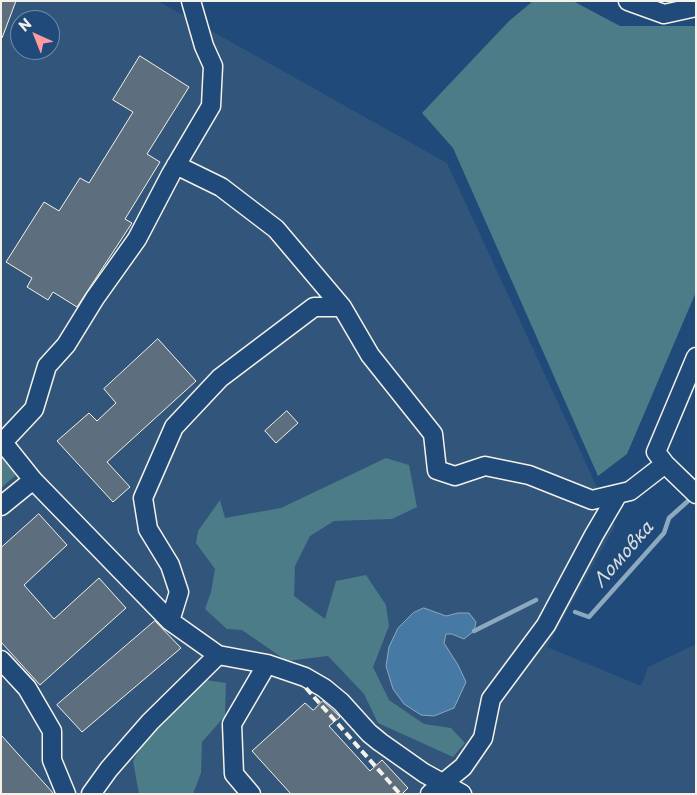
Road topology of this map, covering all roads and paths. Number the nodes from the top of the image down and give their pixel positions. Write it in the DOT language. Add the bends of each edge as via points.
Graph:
graph roads {
  1 [pos="191,1"];
  2 [pos="628,1"];
  3 [pos="696,7"];
  4 [pos="176,165"];
  5 [pos="342,306"];
  6 [pos="696,357"];
  7 [pos="2,441"];
  8 [pos="665,464"];
  9 [pos="33,480"];
  10 [pos="618,494"];
  11 [pos="696,494"];
  12 [pos="1,506"];
  13 [pos="170,621"];
  14 [pos="218,655"];
  15 [pos="1,660"];
  16 [pos="266,664"];
  17 [pos="436,789"];
  18 [pos="66,794"];
  19 [pos="91,794"];
  20 [pos="251,794"];
  21 [pos="462,794"];
  1 -- 4 [label="street" via="213,66 211,106"];
  2 -- 3 [label="street" via="664,14"];
  4 -- 5 [label="street" via="221,187 276,229"];
  4 -- 7 [label="street" via="137,239 66,345 47,366 34,409"];
  5 -- 10 [label="street" via="370,355 433,434 437,470 455,476 485,466 528,475 592,500"];
  5 -- 13 [label="street" via="314,307 306,312 220,378 174,427 143,498 148,528 170,565 179,592"];
  6 -- 8 [label="street" via="656,452"];
  7 -- 9 [label="street"];
  8 -- 10 [label="street" via="630,491"];
  8 -- 11 [label="street"];
  9 -- 12 [label="street"];
  9 -- 13 [label="street"];
  10 -- 17 [label="street" via="546,625 491,699 483,738 463,767"];
  13 -- 14 [label="street"];
  14 -- 16 [label="street"];
  14 -- 19 [label="street" via="150,722"];
  15 -- 18 [label="street" via="27,688 52,731 52,760"];
  16 -- 17 [label="street" via="305,677 324,688 369,733 424,773"];
  16 -- 20 [label="street" via="232,724 234,774"];
  17 -- 21 [label="street"];
}
